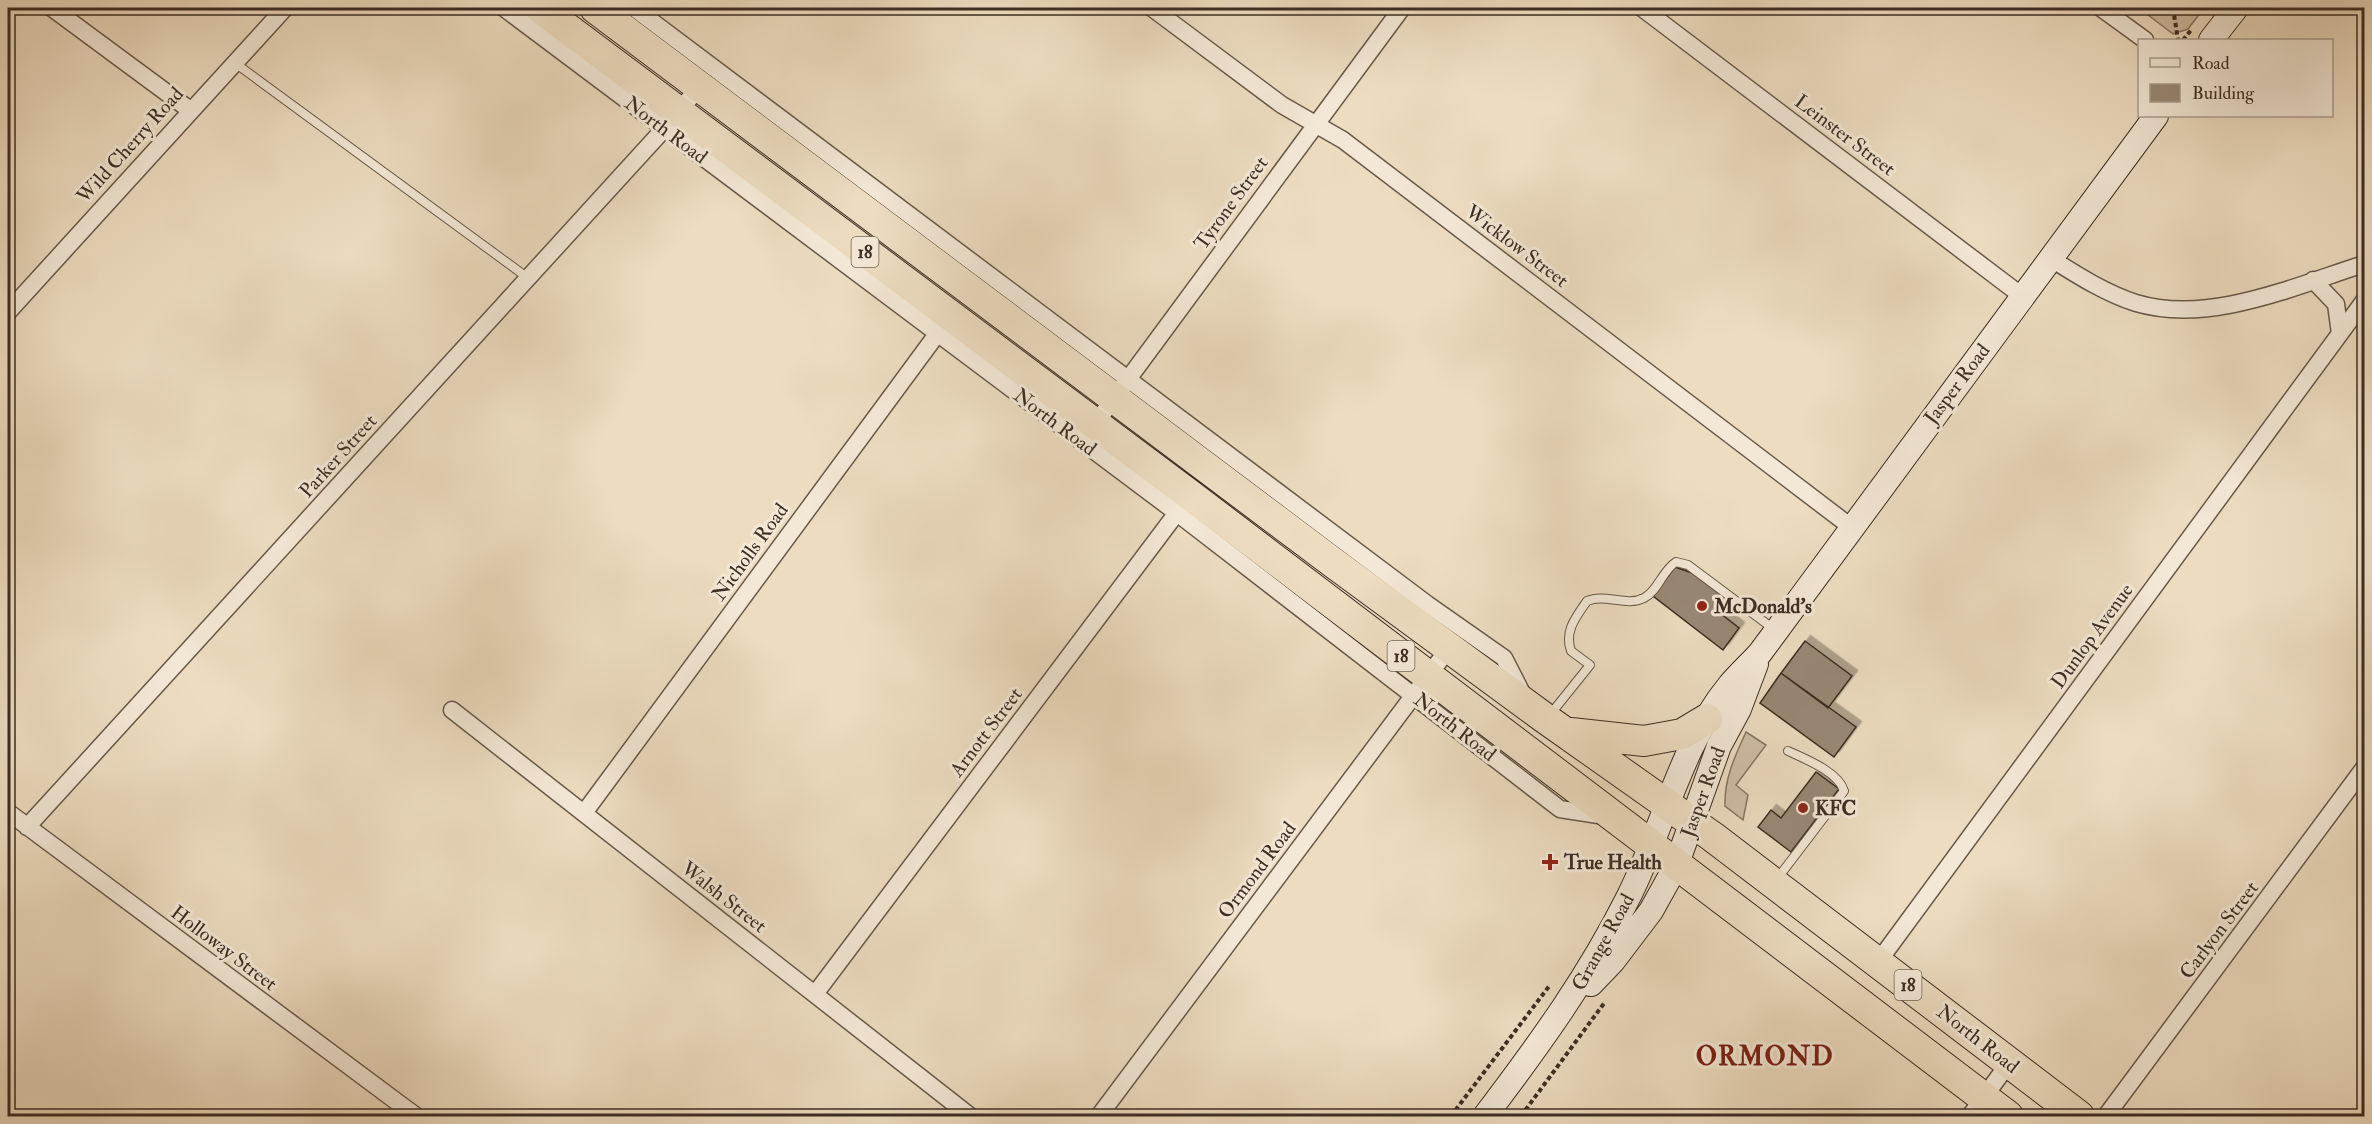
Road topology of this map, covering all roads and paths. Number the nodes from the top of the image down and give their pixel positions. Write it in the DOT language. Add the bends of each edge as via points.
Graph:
graph roads {
  1 [pos="52,8"];
  2 [pos="285,8"];
  3 [pos="504,8"];
  4 [pos="540,8"];
  5 [pos="595,8"];
  6 [pos="634,8"];
  7 [pos="1152,8"];
  8 [pos="1402,8"];
  9 [pos="1642,8"];
  10 [pos="2101,8"];
  11 [pos="2173,8"];
  12 [pos="2236,8"];
  13 [pos="2144,39"];
  14 [pos="2178,39"];
  15 [pos="2212,39"];
  16 [pos="235,63"];
  17 [pos="700,86"];
  18 [pos="190,110"];
  19 [pos="2155,117"];
  20 [pos="672,121"];
  21 [pos="1315,124"];
  22 [pos="2050,258"];
  23 [pos="2364,264"];
  24 [pos="528,278"];
  25 [pos="2313,280"];
  26 [pos="2022,296"];
  27 [pos="2364,301"];
  28 [pos="11,302"];
  29 [pos="944,325"];
  30 [pos="2340,334"];
  31 [pos="1121,388"];
  32 [pos="1095,424"];
  33 [pos="1183,504"];
  34 [pos="1851,527"];
  35 [pos="1775,630"];
  36 [pos="1449,648"];
  37 [pos="1760,653"];
  38 [pos="1421,686"];
  39 [pos="452,710"];
  40 [pos="1707,719"];
  41 [pos="1548,720"];
  42 [pos="1788,751"];
  43 [pos="2364,768"];
  44 [pos="1667,804"];
  45 [pos="8,812"];
  46 [pos="584,813"];
  47 [pos="1692,823"];
  48 [pos="27,827"];
  49 [pos="1650,846"];
  50 [pos="1676,866"];
  51 [pos="1783,889"];
  52 [pos="1766,934"];
  53 [pos="1878,962"];
  54 [pos="1557,976"];
  55 [pos="815,994"];
  56 [pos="1606,1001"];
  57 [pos="1563,1012"];
  58 [pos="2009,1063"];
  59 [pos="1977,1107"];
  60 [pos="416,1116"];
  61 [pos="970,1116"];
  62 [pos="1099,1116"];
  63 [pos="1451,1116"];
  64 [pos="1485,1116"];
  65 [pos="1521,1116"];
  66 [pos="2008,1116"];
  67 [pos="2079,1116"];
  68 [pos="2106,1116"];
  1 -- 18 [label="street"];
  2 -- 16 [label="street, Wild Cherry Road"];
  3 -- 20 [label="street, North Road"];
  4 -- 20 [label="highway, North Road / 18"];
  5 -- 17 [label="highway, North Road / 18"];
  6 -- 31 [label="street, North Road"];
  7 -- 21 [label="street, Wicklow Street" via="1282,105"];
  8 -- 21 [label="street, Tyrone Street"];
  9 -- 26 [label="street, Leinster Street"];
  10 -- 13 [label="street"];
  11 -- 14 [label="path"];
  12 -- 15 [label="main road"];
  16 -- 18 [label="street, Wild Cherry Road"];
  16 -- 24 [label="lane"];
  17 -- 20 [label="street, Parker Street"];
  17 -- 31 [label="highway, North Road / 18"];
  18 -- 28 [label="street, Wild Cherry Road"];
  19 -- 22 [label="main road, Jasper Road"];
  20 -- 24 [label="street, Parker Street"];
  20 -- 29 [label="highway, North Road / 18"];
  21 -- 31 [label="street, Tyrone Street"];
  21 -- 34 [label="street, Wicklow Street" via="1343,140"];
  22 -- 25 [label="street" via="2116,295 2179,310 2226,305"];
  22 -- 26 [label="main road, Jasper Road"];
  23 -- 25 [label="street"];
  24 -- 48 [label="street, Parker Street"];
  25 -- 30 [label="street" via="2336,304"];
  26 -- 34 [label="main road, Jasper Road"];
  27 -- 30 [label="street, Dunlop Avenue"];
  29 -- 32 [label="highway, North Road / 18"];
  29 -- 33 [label="street, North Road"];
  29 -- 46 [label="street, Nicholls Road"];
  30 -- 53 [label="street, Dunlop Avenue"];
  31 -- 32 [label="street, Tyrone Street"];
  31 -- 36 [label="highway, North Road / 18"];
  31 -- 41 [label="street, North Road" via="1504,658"];
  32 -- 33 [label="highway, North Road / 18"];
  33 -- 38 [label="highway, North Road / 18"];
  33 -- 55 [label="street, Arnott Street"];
  34 -- 35 [label="main road, Jasper Road"];
  35 -- 37 [label="main road, Jasper Road"];
  35 -- 41 [label="lane" via="1688,565 1676,562 1643,599 1604,597 1587,601 1571,625 1568,640 1571,651 1590,665"];
  36 -- 38 [label="street, Ormond Road"];
  36 -- 41 [label="highway, North Road / 18"];
  37 -- 40 [label="main road, Jasper Road" via="1728,687"];
  37 -- 47 [label="main road, Jasper Road" via="1740,710 1719,746"];
  38 -- 49 [label="highway, North Road / 18"];
  38 -- 62 [label="street, Ormond Road"];
  39 -- 46 [label="street, Walsh Street"];
  40 -- 41 [label="highway" via="1682,734 1644,741 1600,738"];
  40 -- 44 [label="main road, Jasper Road"];
  41 -- 44 [label="highway, North Road / 18"];
  42 -- 51 [label="lane" via="1842,783 1844,791"];
  43 -- 68 [label="street, Carlyon Street"];
  44 -- 47 [label="highway, North Road / 18"];
  44 -- 49 [label="main road, Grange Road"];
  45 -- 48 [label="street, Holloway Street"];
  46 -- 55 [label="street, Walsh Street"];
  47 -- 50 [label="main road, Jasper Road"];
  47 -- 51 [label="highway, North Road / 18"];
  48 -- 60 [label="street, Holloway Street"];
  49 -- 50 [label="highway, North Road / 18"];
  49 -- 57 [label="main road, Grange Road" via="1629,895"];
  50 -- 52 [label="highway, North Road / 18"];
  50 -- 57 [label="main road, Grange Road" via="1651,911 1612,961"];
  51 -- 52 [label="highway"];
  51 -- 53 [label="highway, North Road / 18"];
  52 -- 59 [label="highway, North Road / 18"];
  53 -- 58 [label="highway, North Road / 18"];
  54 -- 63 [label="path"];
  55 -- 61 [label="street, Walsh Street"];
  56 -- 65 [label="path"];
  57 -- 64 [label="main road, Grange Road"];
  58 -- 59 [label="street"];
  58 -- 67 [label="highway, North Road / 18"];
  59 -- 66 [label="highway, North Road / 18"];
}
